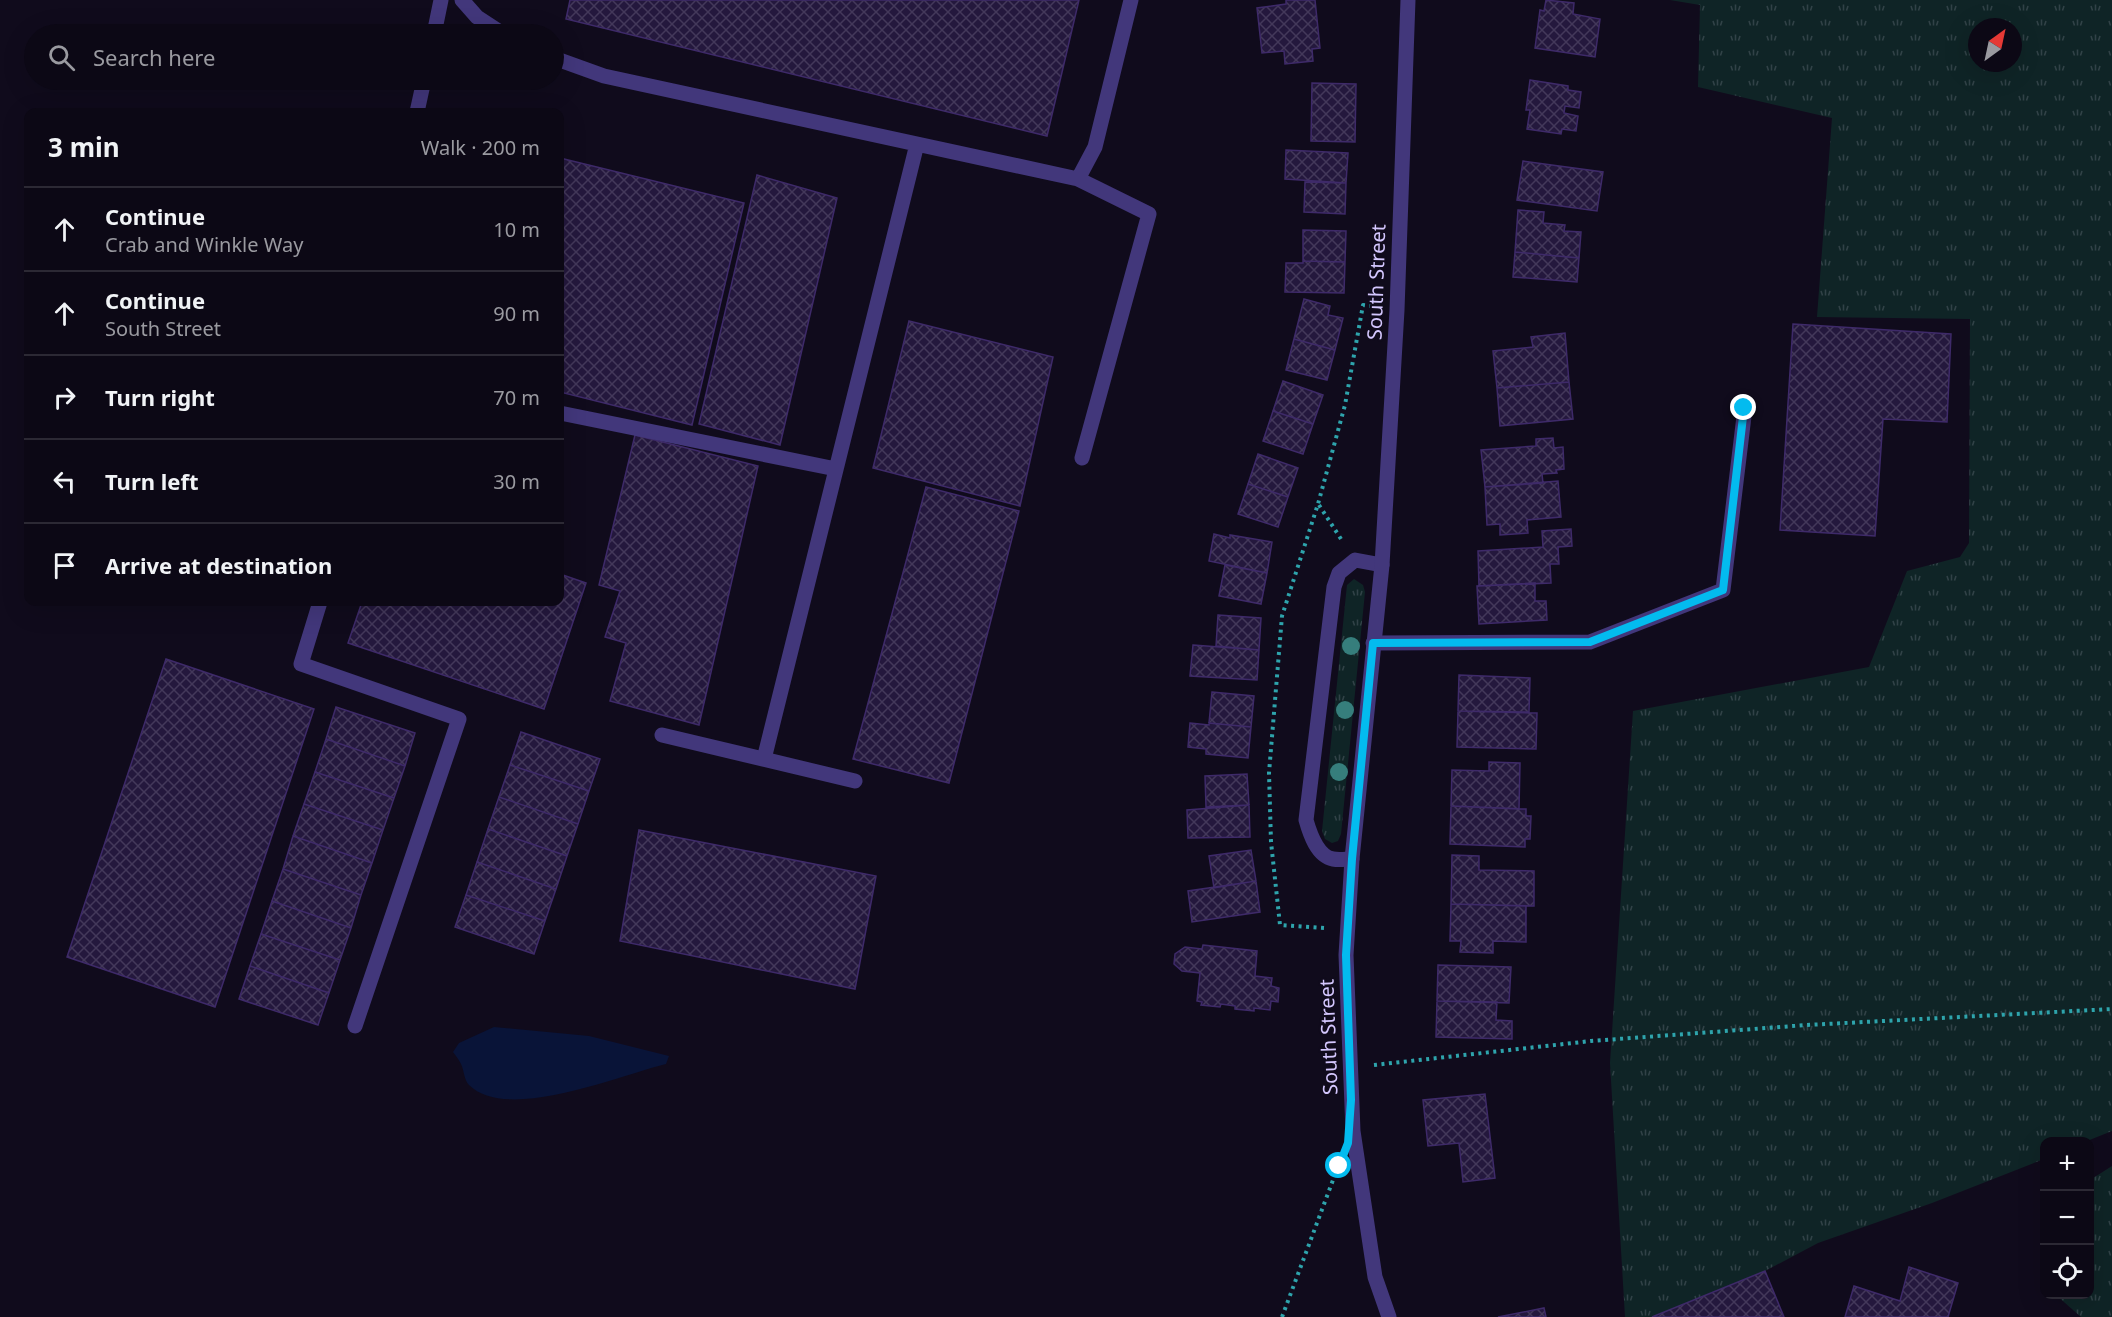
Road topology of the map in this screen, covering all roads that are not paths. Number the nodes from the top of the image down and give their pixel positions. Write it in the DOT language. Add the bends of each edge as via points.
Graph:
graph roads {
  1 [pos="441,0"];
  2 [pos="462,0"];
  3 [pos="1131,0"];
  4 [pos="1408,0"];
  5 [pos="436,24"];
  6 [pos="488,24"];
  7 [pos="564,62"];
  8 [pos="422,90"];
  9 [pos="418,108"];
  10 [pos="917,144"];
  11 [pos="1078,179"];
  12 [pos="1744,408"];
  13 [pos="564,414"];
  14 [pos="1082,458"];
  15 [pos="836,469"];
  16 [pos="1382,566"];
  17 [pos="319,606"];
  18 [pos="1373,643"];
  19 [pos="662,735"];
  20 [pos="764,759"];
  21 [pos="855,781"];
  22 [pos="1352,859"];
  23 [pos="355,1026"];
  24 [pos="1389,1317"];
  1 -- 5 [label="street"];
  2 -- 6 [label="street"];
  3 -- 11 [label="street" via="1095,147"];
  4 -- 16 [label="street, South Street" via="1397,310"];
  7 -- 10 [label="street" via="604,76"];
  8 -- 9 [label="street"];
  10 -- 11 [label="street"];
  10 -- 15 [label="street"];
  11 -- 14 [label="street" via="1149,214"];
  12 -- 18 [label="street" via="1723,590 1590,642"];
  13 -- 15 [label="street"];
  15 -- 20 [label="street"];
  16 -- 18 [label="street, South Street"];
  16 -- 22 [label="street" via="1354,560 1340,573 1334,587 1306,820 1311,838 1330,859"];
  17 -- 23 [label="street" via="301,664 459,719"];
  18 -- 22 [label="street, South Street"];
  19 -- 20 [label="street"];
  20 -- 21 [label="street"];
  22 -- 24 [label="street, South Street" via="1346,955 1353,1131 1375,1277"];
}
